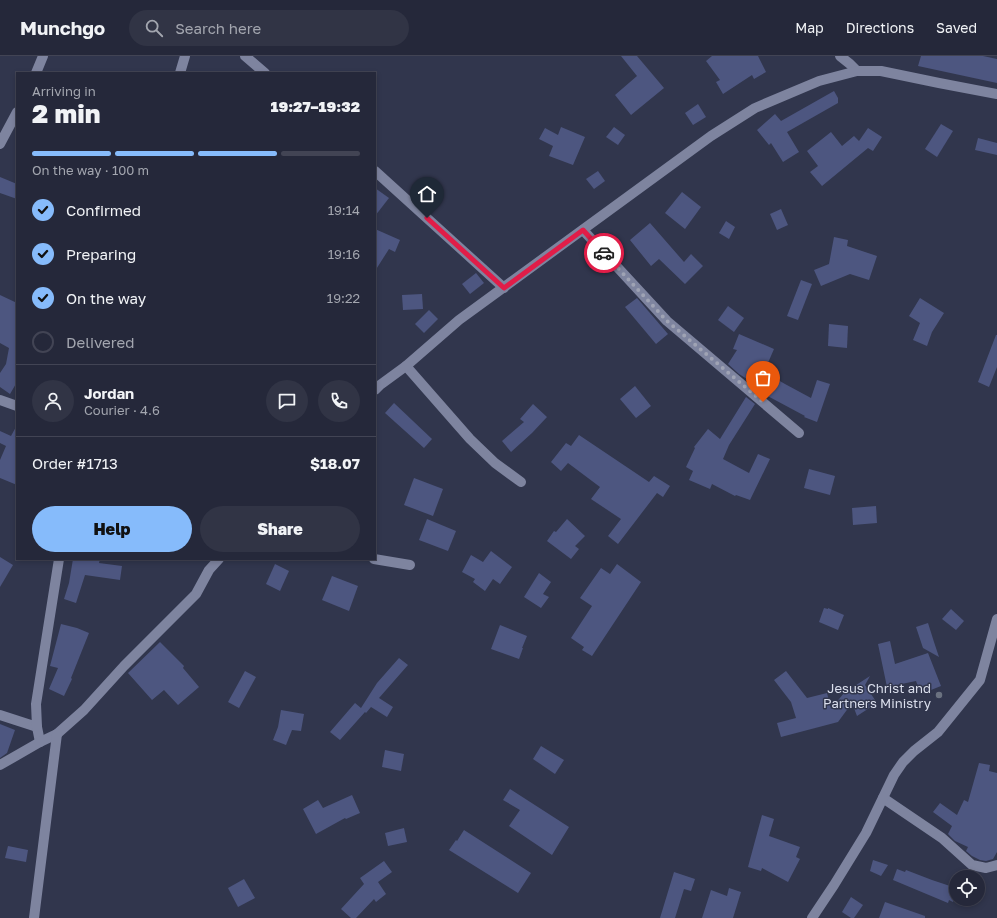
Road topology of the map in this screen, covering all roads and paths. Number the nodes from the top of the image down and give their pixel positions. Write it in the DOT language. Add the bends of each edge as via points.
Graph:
graph roads {
  1 [pos="43,56"];
  2 [pos="185,56"];
  3 [pos="245,56"];
  4 [pos="840,56"];
  5 [pos="857,71"];
  6 [pos="36,72"];
  7 [pos="180,72"];
  8 [pos="264,72"];
  9 [pos="997,94"];
  10 [pos="16,114"];
  11 [pos="0,144"];
  12 [pos="376,172"];
  13 [pos="583,230"];
  14 [pos="504,288"];
  15 [pos="406,366"];
  16 [pos="376,389"];
  17 [pos="0,400"];
  18 [pos="16,406"];
  19 [pos="799,433"];
  20 [pos="521,482"];
  21 [pos="376,559"];
  22 [pos="59,560"];
  23 [pos="217,560"];
  24 [pos="410,565"];
  25 [pos="997,619"];
  26 [pos="0,715"];
  27 [pos="37,727"];
  28 [pos="56,734"];
  29 [pos="40,742"];
  30 [pos="0,765"];
  31 [pos="883,798"];
  32 [pos="997,864"];
  33 [pos="34,918"];
  34 [pos="812,918"];
  1 -- 6 [label="street"];
  2 -- 7 [label="street"];
  3 -- 8 [label="street"];
  4 -- 5 [label="street"];
  5 -- 9 [label="street" via="881,71"];
  5 -- 13 [label="street" via="819,82 755,108 711,136"];
  10 -- 11 [label="street"];
  12 -- 14 [label="street"];
  13 -- 14 [label="street"];
  13 -- 19 [label="street" via="667,321"];
  14 -- 15 [label="street" via="459,320"];
  15 -- 16 [label="street"];
  15 -- 20 [label="street" via="470,439 495,463"];
  17 -- 18 [label="street"];
  21 -- 24 [label="street"];
  22 -- 27 [label="street" via="38,688"];
  23 -- 28 [label="street" via="196,594 84,710"];
  25 -- 31 [label="street" via="980,680 938,732 903,762"];
  26 -- 27 [label="street"];
  27 -- 29 [label="street"];
  28 -- 29 [label="street"];
  28 -- 33 [label="street"];
  29 -- 30 [label="street"];
  31 -- 32 [label="street" via="942,838 972,865 986,868"];
  31 -- 34 [label="street" via="866,833"];
}
